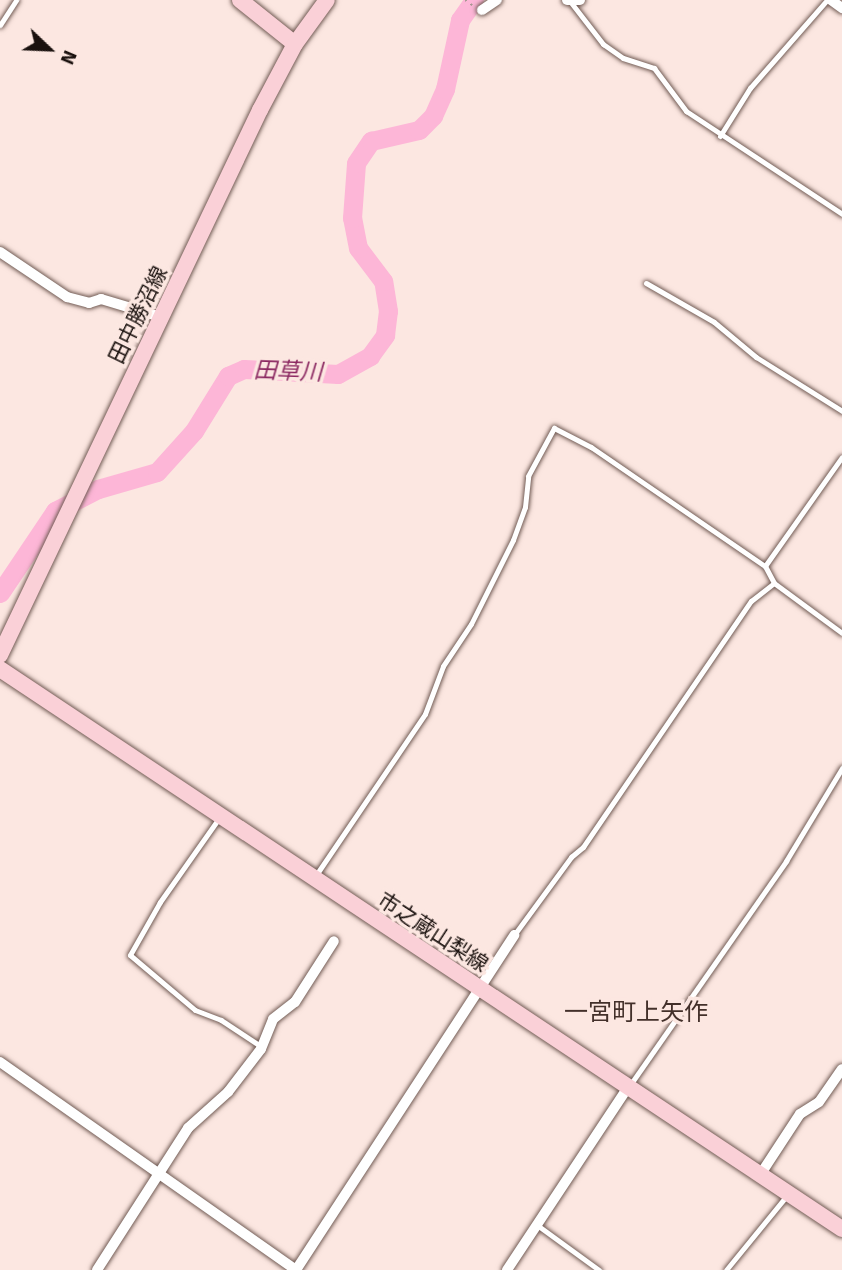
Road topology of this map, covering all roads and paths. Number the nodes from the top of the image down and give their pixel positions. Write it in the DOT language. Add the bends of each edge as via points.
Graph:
graph roads {
  1 [pos="16,0"];
  2 [pos="240,0"];
  3 [pos="327,0"];
  4 [pos="465,0"];
  5 [pos="497,0"];
  6 [pos="568,0"];
  7 [pos="580,0"];
  8 [pos="829,0"];
  9 [pos="842,8"];
  10 [pos="480,9"];
  11 [pos="0,25"];
  12 [pos="295,44"];
  13 [pos="720,136"];
  14 [pos="842,214"];
  15 [pos="0,252"];
  16 [pos="646,283"];
  17 [pos="161,317"];
  18 [pos="842,411"];
  19 [pos="842,457"];
  20 [pos="765,566"];
  21 [pos="774,583"];
  22 [pos="842,633"];
  23 [pos="0,655"];
  24 [pos="0,669"];
  25 [pos="842,768"];
  26 [pos="220,816"];
  27 [pos="314,878"];
  28 [pos="514,935"];
  29 [pos="334,941"];
  30 [pos="480,988"];
  31 [pos="262,1047"];
  32 [pos="0,1062"];
  33 [pos="842,1069"];
  34 [pos="627,1089"];
  35 [pos="762,1172"];
  36 [pos="158,1175"];
  37 [pos="790,1191"];
  38 [pos="537,1225"];
  39 [pos="842,1229"];
  40 [pos="97,1270"];
  41 [pos="296,1270"];
  42 [pos="507,1270"];
  43 [pos="599,1270"];
  44 [pos="726,1270"];
  1 -- 11 [label="lane"];
  2 -- 12 [label="main road"];
  3 -- 12 [label="main road, 田中勝沼線"];
  4 -- 10 [label="path"];
  5 -- 10 [label="street"];
  6 -- 7 [label="street"];
  6 -- 13 [label="lane" via="603,44 623,58 654,68 686,111"];
  8 -- 9 [label="street"];
  8 -- 13 [label="lane" via="750,88"];
  12 -- 17 [label="main road, 田中勝沼線"];
  13 -- 14 [label="lane"];
  15 -- 17 [label="street" via="67,297 89,303 101,299"];
  16 -- 18 [label="lane" via="714,322 756,357"];
  17 -- 23 [label="main road, 田中勝沼線"];
  19 -- 20 [label="lane"];
  20 -- 21 [label="lane"];
  20 -- 27 [label="lane" via="591,447 554,428 528,476 525,507 513,540 471,624 443,666 425,715"];
  21 -- 22 [label="lane"];
  21 -- 28 [label="lane" via="751,601 583,847"];
  24 -- 26 [label="main road, 市之蔵山梨線"];
  25 -- 34 [label="lane" via="786,861"];
  26 -- 27 [label="main road, 市之蔵山梨線"];
  26 -- 31 [label="lane" via="160,902 130,955 195,1010 221,1020"];
  27 -- 30 [label="main road, 市之蔵山梨線"];
  28 -- 30 [label="street"];
  29 -- 31 [label="street" via="295,1002 273,1020"];
  30 -- 34 [label="main road, 市之蔵山梨線"];
  30 -- 41 [label="street"];
  31 -- 36 [label="street" via="228,1092 188,1128"];
  32 -- 36 [label="street"];
  33 -- 35 [label="street" via="819,1102 800,1114"];
  34 -- 35 [label="main road, 市之蔵山梨線"];
  34 -- 38 [label="street"];
  35 -- 37 [label="main road, 市之蔵山梨線"];
  36 -- 40 [label="street"];
  36 -- 41 [label="street"];
  37 -- 39 [label="main road, 市之蔵山梨線"];
  37 -- 44 [label="lane"];
  38 -- 42 [label="street"];
  38 -- 43 [label="lane"];
}
